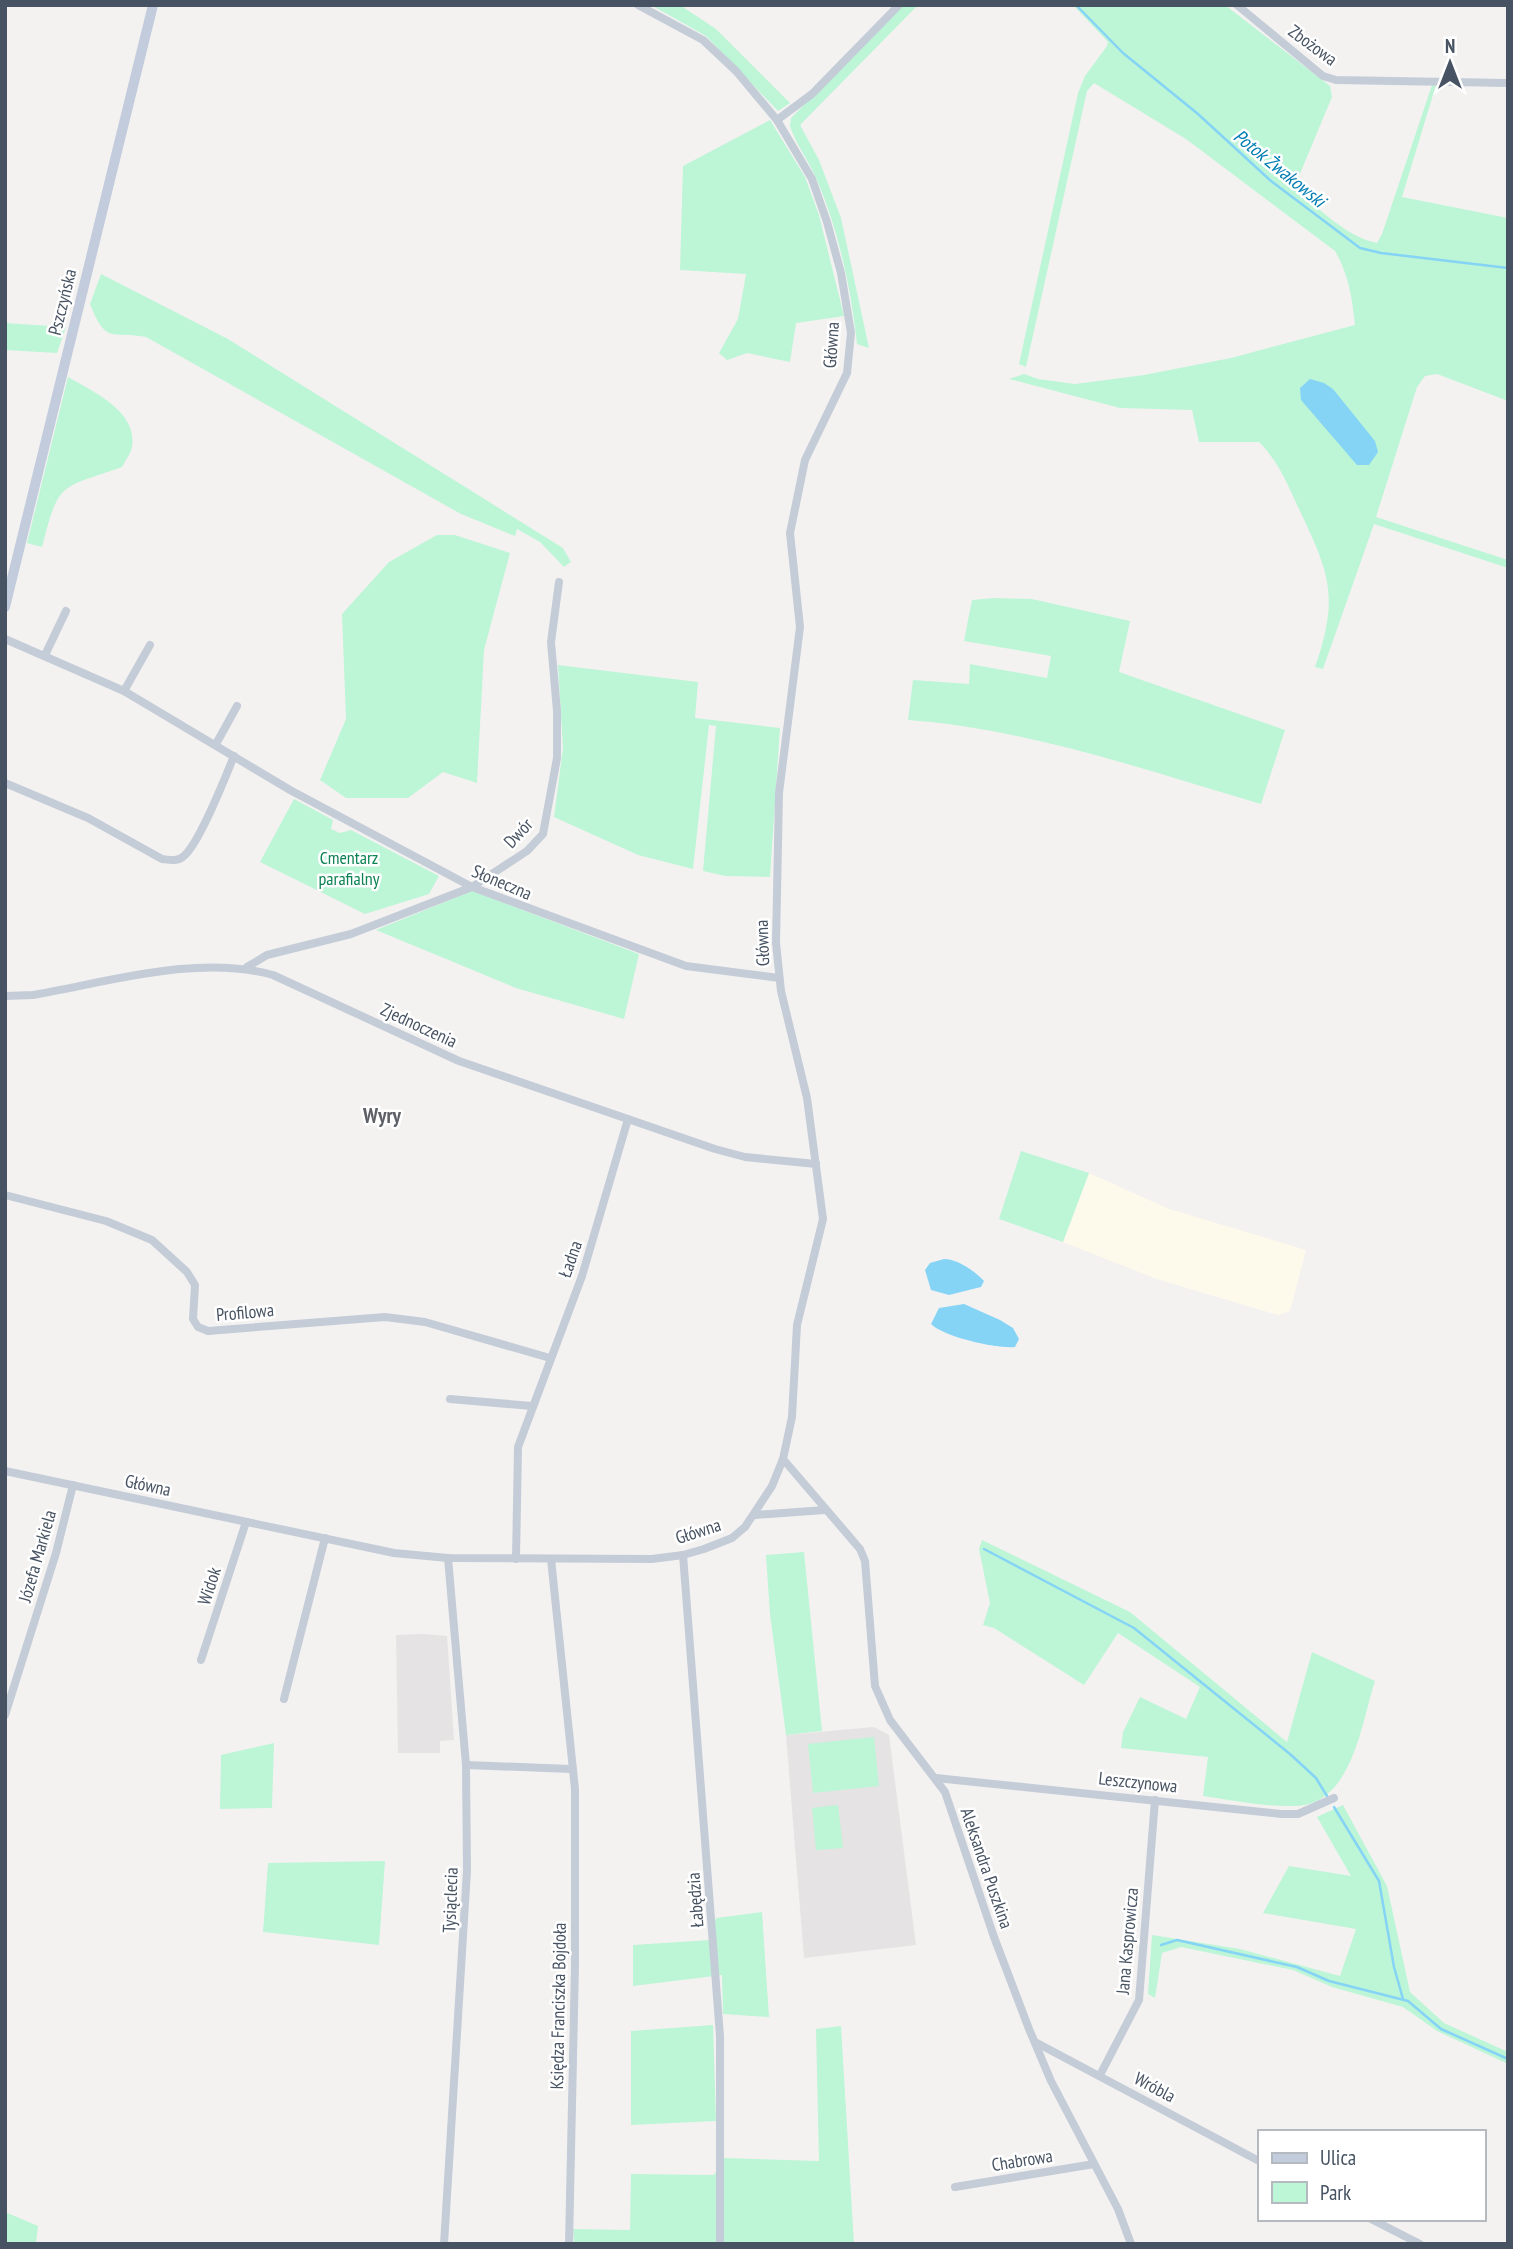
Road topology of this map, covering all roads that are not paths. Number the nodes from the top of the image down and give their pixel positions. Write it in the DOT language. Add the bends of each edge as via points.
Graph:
graph roads {
  1 [pos="152,5"];
  2 [pos="638,5"];
  3 [pos="900,5"];
  4 [pos="1237,5"];
  5 [pos="1508,83"];
  6 [pos="778,120"];
  7 [pos="559,582"];
  8 [pos="5,607"];
  9 [pos="66,611"];
  10 [pos="5,639"];
  11 [pos="150,645"];
  12 [pos="45,655"];
  13 [pos="124,691"];
  14 [pos="237,706"];
  15 [pos="215,744"];
  16 [pos="234,756"];
  17 [pos="5,783"];
  18 [pos="472,887"];
  19 [pos="247,967"];
  20 [pos="779,978"];
  21 [pos="5,996"];
  22 [pos="628,1119"];
  23 [pos="816,1164"];
  24 [pos="5,1195"];
  25 [pos="550,1358"];
  26 [pos="450,1399"];
  27 [pos="532,1406"];
  28 [pos="783,1459"];
  29 [pos="5,1471"];
  30 [pos="73,1485"];
  31 [pos="825,1510"];
  32 [pos="755,1515"];
  33 [pos="246,1522"];
  34 [pos="325,1538"];
  35 [pos="683,1555"];
  36 [pos="448,1558"];
  37 [pos="516,1559"];
  38 [pos="551,1559"];
  39 [pos="201,1660"];
  40 [pos="285,1699"];
  41 [pos="6,1712"];
  42 [pos="466,1765"];
  43 [pos="571,1769"];
  44 [pos="936,1778"];
  45 [pos="1334,1798"];
  46 [pos="1155,1800"];
  47 [pos="1035,2042"];
  48 [pos="1100,2076"];
  49 [pos="1258,2160"];
  50 [pos="1094,2164"];
  51 [pos="955,2187"];
  52 [pos="1375,2221"];
  53 [pos="444,2244"];
  54 [pos="569,2244"];
  55 [pos="720,2244"];
  56 [pos="1131,2244"];
  57 [pos="1420,2244"];
  1 -- 8 [label="main road, Pszczyńska"];
  2 -- 6 [label="street, Główna" via="703,40"];
  3 -- 6 [label="street" via="812,94"];
  4 -- 5 [label="street, Zbożowa" via="1323,76 1336,80"];
  6 -- 20 [label="street, Główna" via="811,179 827,222 851,333 847,373 805,460 790,533 800,627 779,793"];
  7 -- 18 [label="street, Dwór" via="551,642 557,758 547,821 543,834 527,851"];
  9 -- 12 [label="street"];
  10 -- 12 [label="street, Słoneczna"];
  11 -- 13 [label="street"];
  12 -- 13 [label="street, Słoneczna"];
  13 -- 15 [label="street, Słoneczna"];
  14 -- 15 [label="street"];
  15 -- 16 [label="street, Słoneczna"];
  16 -- 17 [label="street" via="212,808 184,856 173,861"];
  16 -- 18 [label="street, Słoneczna"];
  18 -- 19 [label="street, Dwór" via="351,934 267,955"];
  18 -- 20 [label="street, Słoneczna" via="686,966"];
  19 -- 21 [label="street, Zjednoczenia" via="207,965"];
  19 -- 22 [label="street, Zjednoczenia" via="459,1061"];
  20 -- 23 [label="street, Główna" via="807,1098"];
  22 -- 23 [label="street, Zjednoczenia" via="745,1157"];
  22 -- 25 [label="street, Ładna" via="585,1265"];
  23 -- 28 [label="street, Główna" via="823,1219 797,1325 792,1417"];
  24 -- 25 [label="street, Profilowa" via="106,1221 152,1240 195,1285 193,1319 208,1331 385,1317 425,1322"];
  25 -- 27 [label="street, Ładna"];
  26 -- 27 [label="street"];
  27 -- 37 [label="street, Ładna" via="515,1469"];
  28 -- 31 [label="street, Aleksandra Puszkina"];
  28 -- 32 [label="street, Główna"];
  29 -- 30 [label="street, Główna"];
  30 -- 33 [label="street, Główna"];
  30 -- 41 [label="street, Józefa Markiela"];
  31 -- 32 [label="street"];
  31 -- 44 [label="street, Aleksandra Puszkina" via="852,1537 865,1560 875,1686 881,1704"];
  32 -- 35 [label="street, Główna" via="732,1538"];
  33 -- 34 [label="street, Główna"];
  33 -- 39 [label="street, Widok"];
  34 -- 36 [label="street, Główna" via="394,1553"];
  34 -- 40 [label="street"];
  35 -- 38 [label="street, Główna"];
  35 -- 55 [label="street, Łabędzia" via="719,2022"];
  36 -- 37 [label="street, Główna"];
  36 -- 42 [label="street, Tysiąclecia"];
  37 -- 38 [label="street, Główna"];
  38 -- 43 [label="street, Księdza Franciszka Bojdoła"];
  42 -- 43 [label="street"];
  42 -- 53 [label="street, Tysiąclecia" via="467,1871"];
  43 -- 54 [label="street, Księdza Franciszka Bojdoła" via="576,1850"];
  44 -- 46 [label="street, Leszczynowa"];
  44 -- 47 [label="street, Aleksandra Puszkina" via="946,1792"];
  45 -- 46 [label="street, Leszczynowa" via="1298,1814"];
  46 -- 48 [label="street, Jana Kasprowicza" via="1139,2000"];
  47 -- 48 [label="street, Wróbla"];
  47 -- 50 [label="street, Aleksandra Puszkina"];
  48 -- 49 [label="street, Wróbla"];
  50 -- 51 [label="street, Chabrowa"];
  50 -- 56 [label="street, Aleksandra Puszkina"];
  52 -- 57 [label="street"];
}
